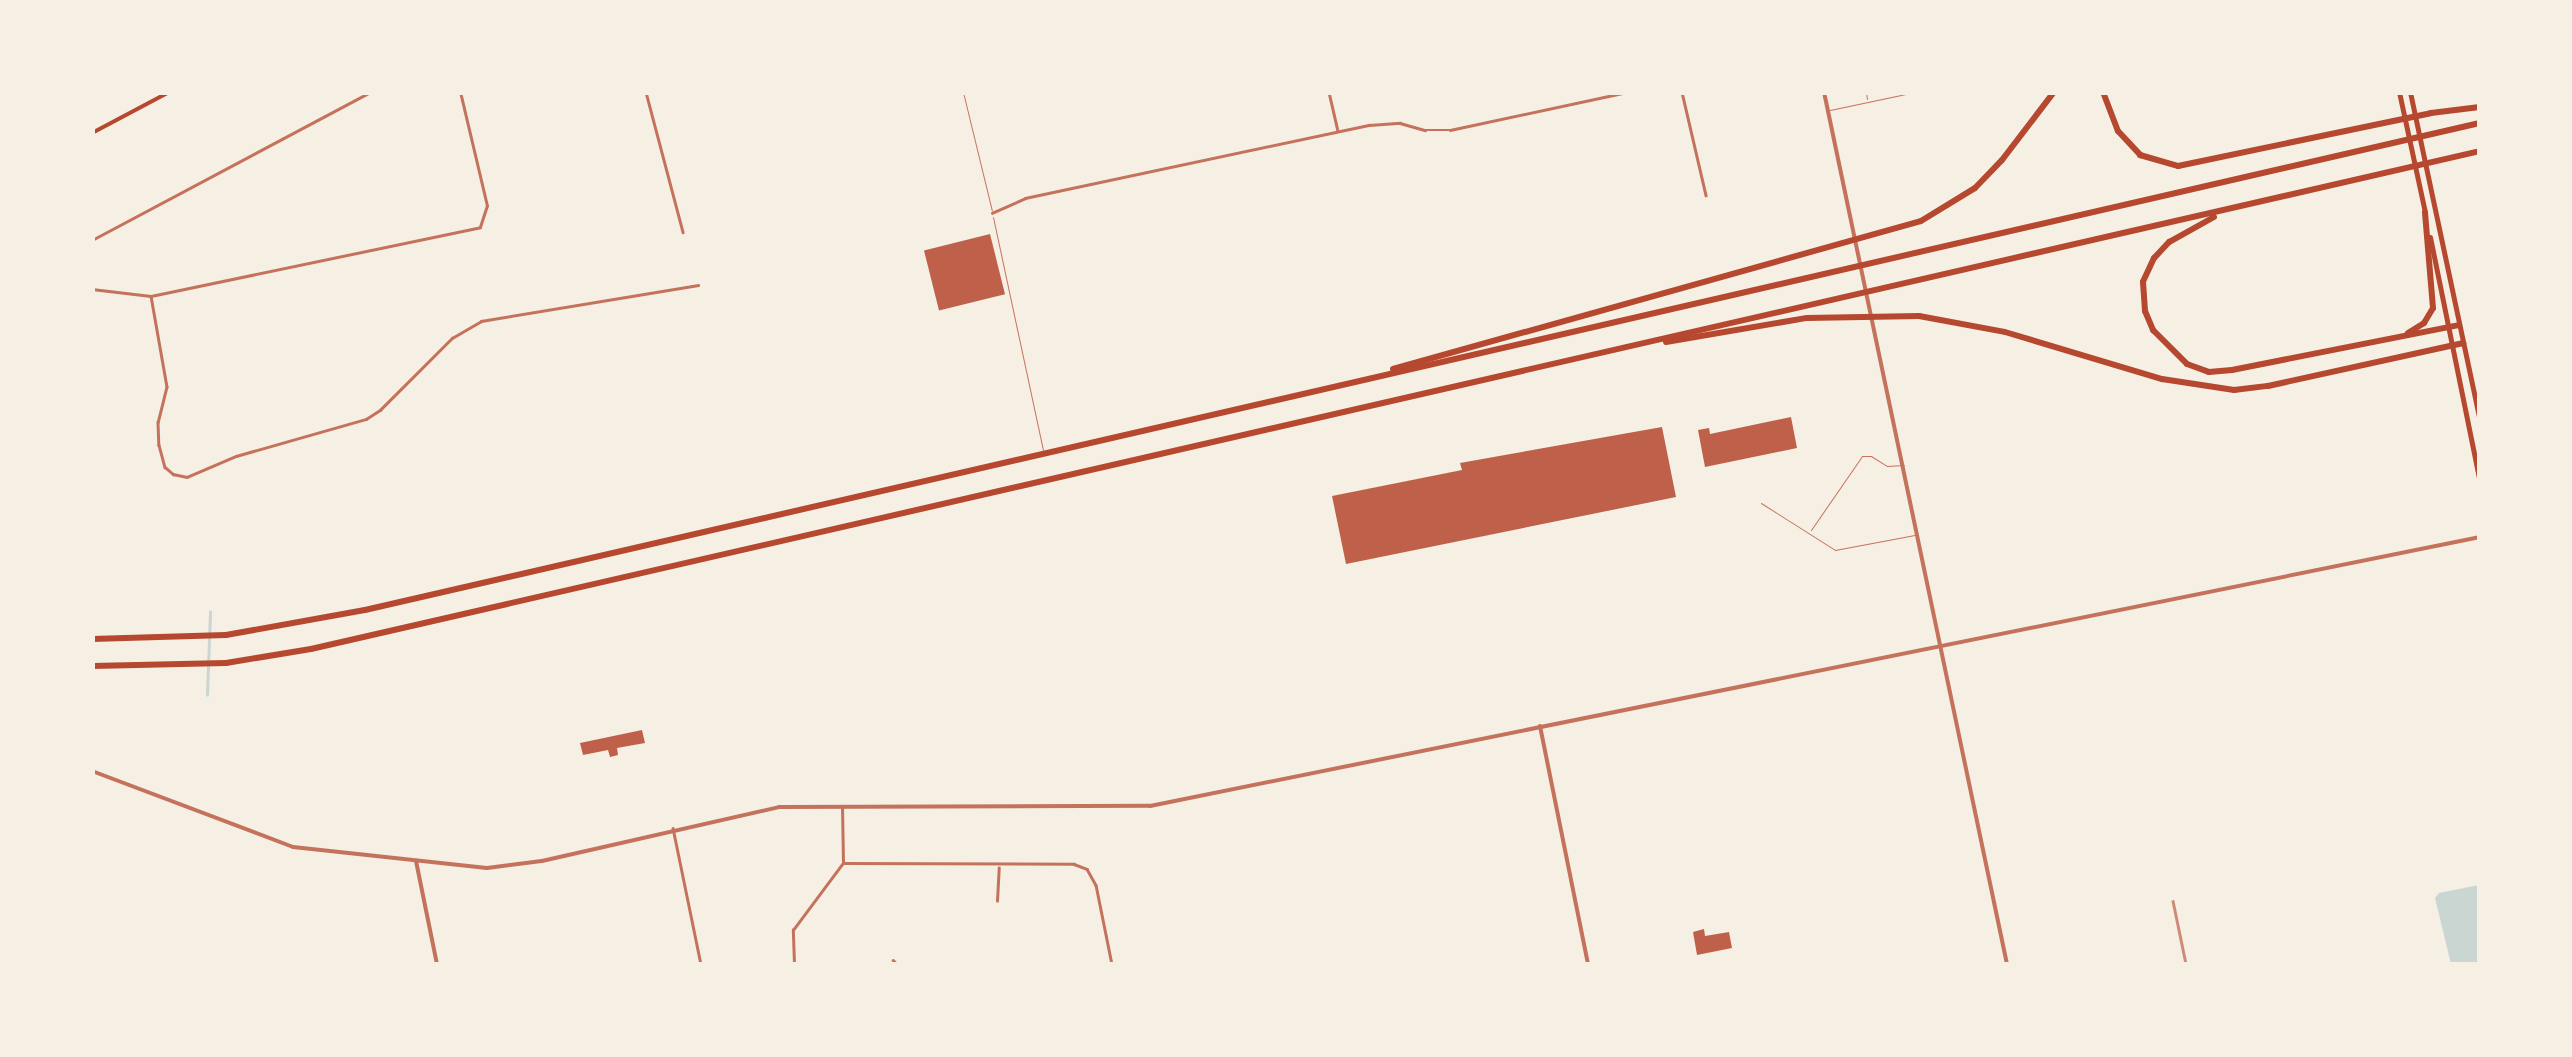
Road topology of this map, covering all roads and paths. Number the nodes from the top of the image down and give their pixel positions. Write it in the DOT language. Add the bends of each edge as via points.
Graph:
graph roads {
  1 [pos="169,92"];
  2 [pos="370,92"];
  3 [pos="460,92"];
  4 [pos="646,92"];
  5 [pos="963,92"];
  6 [pos="1329,92"];
  7 [pos="1628,92"];
  8 [pos="1682,92"];
  9 [pos="1824,92"];
  10 [pos="1866,92"];
  11 [pos="1915,92"];
  12 [pos="2054,92"];
  13 [pos="2103,92"];
  14 [pos="2399,92"];
  15 [pos="2410,92"];
  16 [pos="1868,102"];
  17 [pos="2480,107"];
  18 [pos="1828,110"];
  19 [pos="2480,123"];
  20 [pos="1338,132"];
  21 [pos="92,133"];
  22 [pos="2480,151"];
  23 [pos="1706,195"];
  24 [pos="2234,209"];
  25 [pos="2425,212"];
  26 [pos="992,214"];
  27 [pos="682,232"];
  28 [pos="92,240"];
  29 [pos="698,285"];
  30 [pos="92,289"];
  31 [pos="151,296"];
  32 [pos="2460,325"];
  33 [pos="2448,328"];
  34 [pos="2398,338"];
  35 [pos="2464,343"];
  36 [pos="2452,345"];
  37 [pos="1600,353"];
  38 [pos="1300,394"];
  39 [pos="2480,421"];
  40 [pos="1043,453"];
  41 [pos="1904,465"];
  42 [pos="2480,482"];
  43 [pos="1761,502"];
  44 [pos="1809,534"];
  45 [pos="1918,534"];
  46 [pos="2480,538"];
  47 [pos="92,639"];
  48 [pos="1940,648"];
  49 [pos="92,666"];
  50 [pos="1540,726"];
  51 [pos="92,771"];
  52 [pos="842,806"];
  53 [pos="673,828"];
  54 [pos="416,861"];
  55 [pos="843,862"];
  56 [pos="999,865"];
  57 [pos="997,902"];
  58 [pos="894,960"];
  59 [pos="437,964"];
  60 [pos="700,964"];
  61 [pos="794,964"];
  62 [pos="897,964"];
  63 [pos="1112,964"];
  64 [pos="1588,964"];
  65 [pos="2007,964"];
  1 -- 21 [label="main road"];
  2 -- 28 [label="street"];
  3 -- 31 [label="street" via="487,206 480,227"];
  4 -- 27 [label="street"];
  5 -- 26 [label="lane"];
  6 -- 20 [label="street"];
  7 -- 20 [label="street" via="1450,130 1400,123"];
  8 -- 23 [label="street"];
  9 -- 18 [label="street"];
  10 -- 16 [label="lane"];
  11 -- 16 [label="lane"];
  12 -- 38 [label="highway" via="1974,188 1921,220"];
  13 -- 17 [label="highway" via="2118,131 2140,154 2178,166"];
  14 -- 25 [label="main road"];
  15 -- 32 [label="main road"];
  16 -- 18 [label="lane"];
  18 -- 41 [label="street"];
  19 -- 38 [label="highway"];
  20 -- 26 [label="street" via="1025,198"];
  22 -- 24 [label="highway"];
  24 -- 34 [label="highway" via="2169,242 2143,282 2144,310 2170,351 2209,372"];
  24 -- 37 [label="highway"];
  25 -- 33 [label="main road"];
  25 -- 34 [label="highway" via="2434,308 2424,324"];
  26 -- 40 [label="lane"];
  29 -- 31 [label="street" via="480,321 452,338 366,419 236,456 187,478 165,467 159,445 167,387"];
  30 -- 31 [label="street"];
  32 -- 33 [label="highway"];
  32 -- 35 [label="main road"];
  33 -- 34 [label="highway"];
  33 -- 36 [label="main road"];
  35 -- 36 [label="highway"];
  35 -- 39 [label="main road"];
  36 -- 37 [label="highway" via="2234,390 2162,379 1954,320 1883,314 1807,318"];
  36 -- 42 [label="main road"];
  37 -- 49 [label="highway" via="378,635 226,663"];
  38 -- 40 [label="highway"];
  40 -- 47 [label="highway" via="348,614 186,639"];
  41 -- 44 [label="lane" via="1862,456"];
  41 -- 45 [label="street"];
  43 -- 44 [label="lane"];
  44 -- 45 [label="lane" via="1835,550"];
  45 -- 48 [label="street"];
  46 -- 48 [label="street"];
  48 -- 50 [label="street"];
  48 -- 65 [label="street"];
  50 -- 52 [label="street" via="1150,806"];
  50 -- 64 [label="street"];
  51 -- 54 [label="street" via="292,847"];
  52 -- 53 [label="street" via="778,807"];
  52 -- 55 [label="street"];
  53 -- 54 [label="street" via="514,866"];
  53 -- 60 [label="street"];
  54 -- 59 [label="street"];
  55 -- 56 [label="street"];
  55 -- 61 [label="street" via="793,930"];
  56 -- 57 [label="street"];
  56 -- 63 [label="street" via="1088,869"];
  58 -- 62 [label="street"];
}
